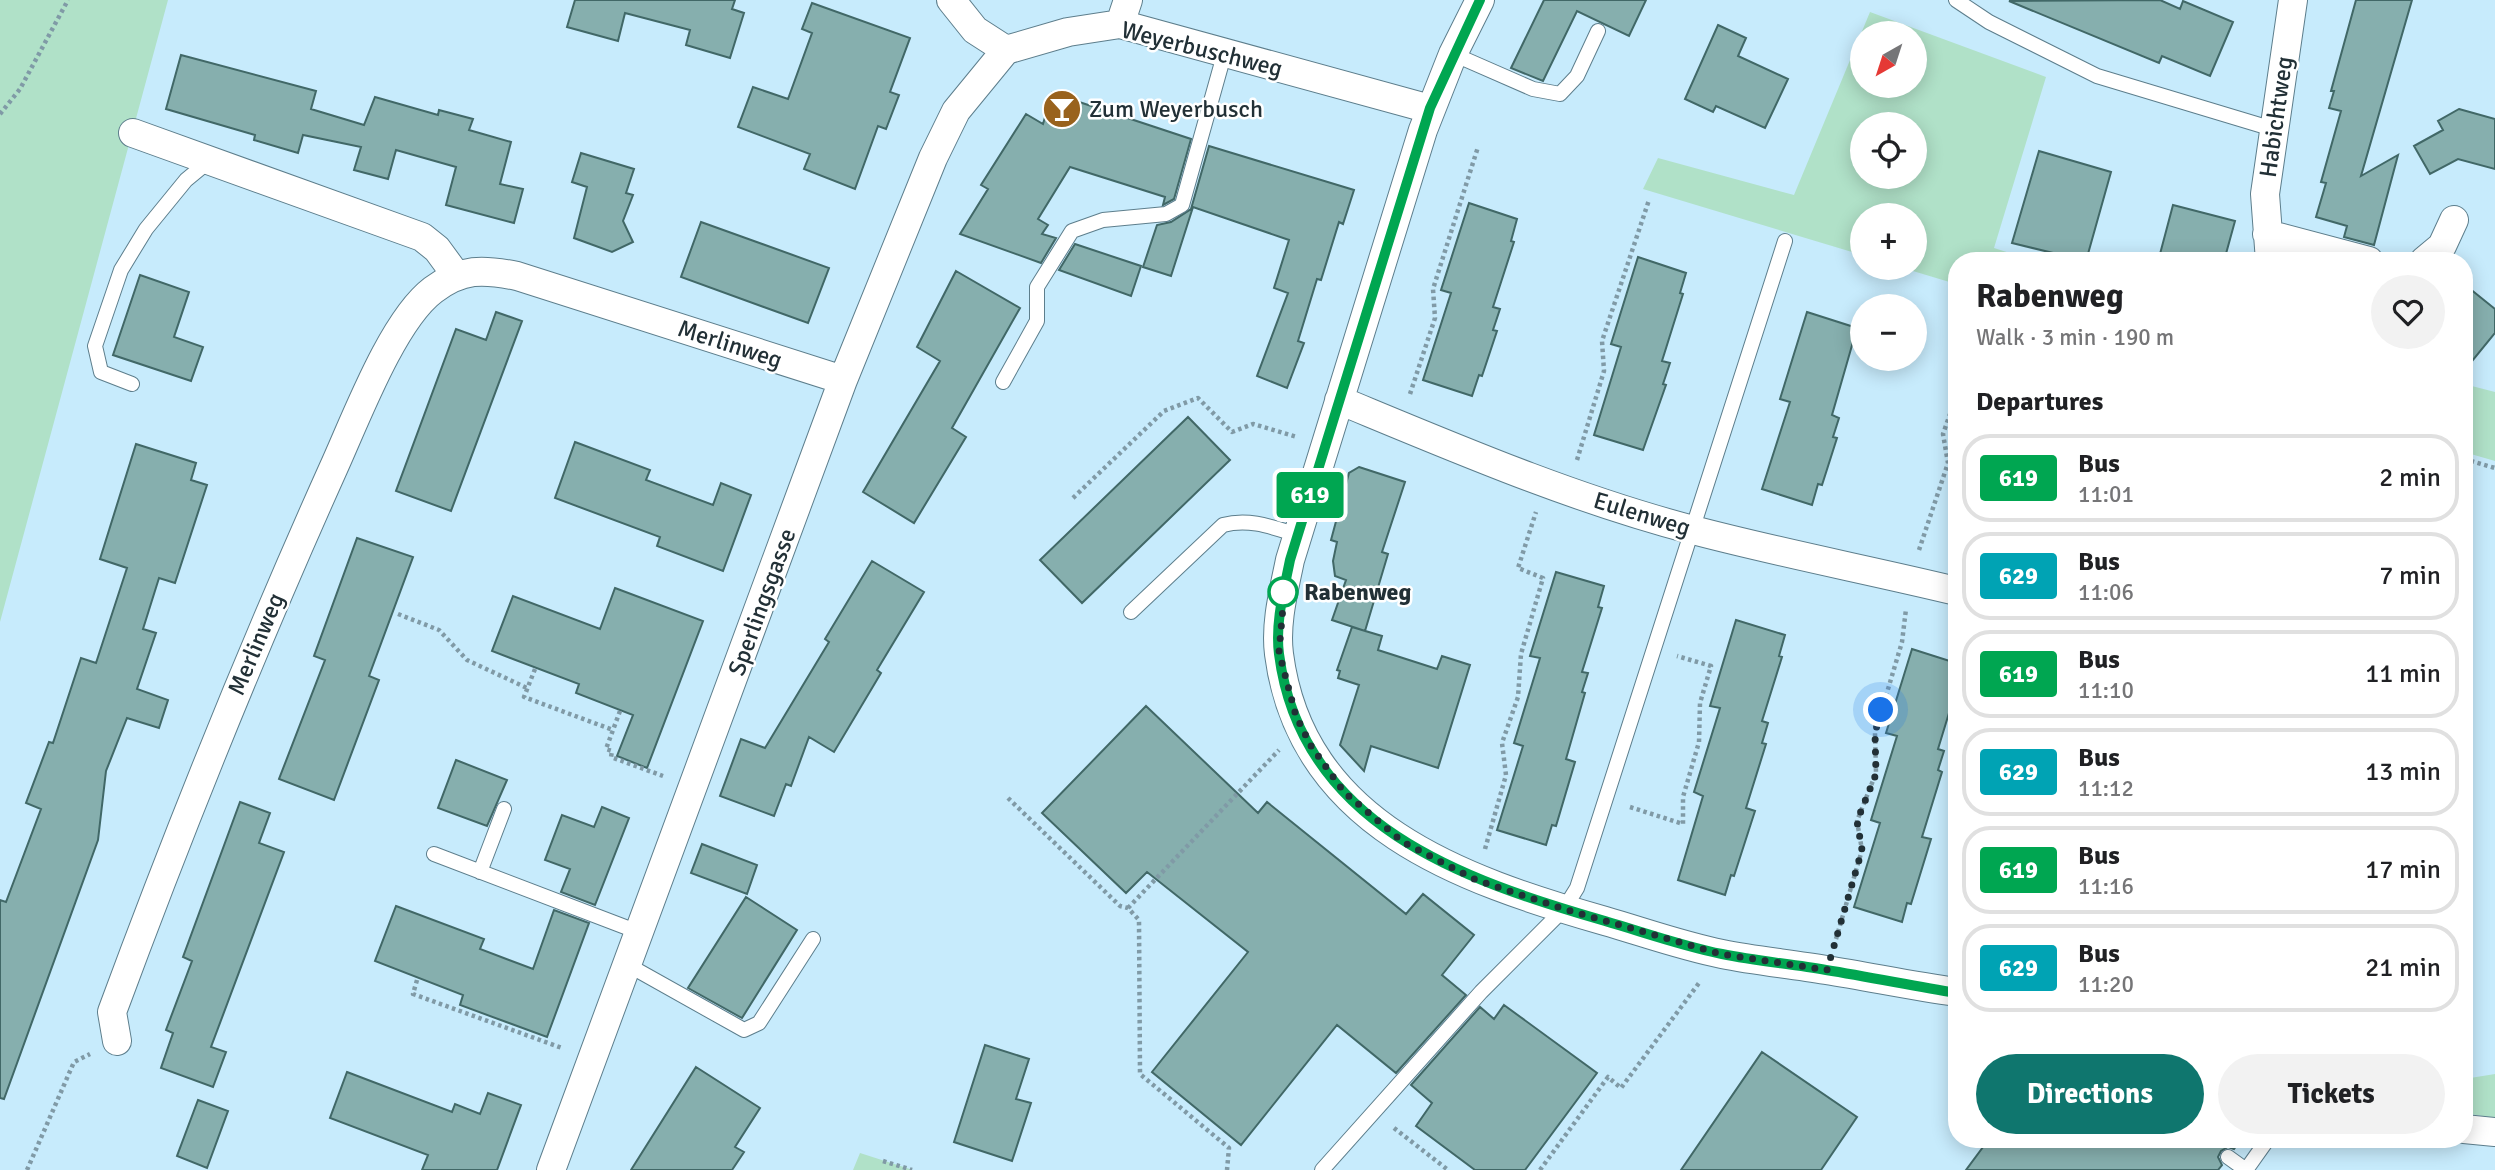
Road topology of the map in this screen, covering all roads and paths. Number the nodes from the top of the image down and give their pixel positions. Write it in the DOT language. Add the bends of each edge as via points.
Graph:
graph roads {
  1 [pos="68,0"];
  2 [pos="951,0"];
  3 [pos="1480,0"];
  4 [pos="1956,0"];
  5 [pos="2293,0"];
  6 [pos="1124,12"];
  7 [pos="1598,31"];
  8 [pos="1006,50"];
  9 [pos="1453,54"];
  10 [pos="1224,55"];
  11 [pos="1430,108"];
  12 [pos="0,114"];
  13 [pos="2273,129"];
  14 [pos="132,133"];
  15 [pos="1478,147"];
  16 [pos="211,160"];
  17 [pos="1649,200"];
  18 [pos="2454,220"];
  19 [pos="1785,241"];
  20 [pos="2269,248"];
  21 [pos="2300,252"];
  22 [pos="2435,252"];
  23 [pos="456,275"];
  24 [pos="843,380"];
  25 [pos="1003,382"];
  26 [pos="132,384"];
  27 [pos="1339,400"];
  28 [pos="1948,422"];
  29 [pos="1400,425"];
  30 [pos="1325,445"];
  31 [pos="2473,462"];
  32 [pos="1948,463"];
  33 [pos="1948,463"];
  34 [pos="2495,468"];
  35 [pos="1557,487"];
  36 [pos="1073,498"];
  37 [pos="1692,530"];
  38 [pos="1298,535"];
  39 [pos="1909,580"];
  40 [pos="1948,589"];
  41 [pos="1131,612"];
  42 [pos="398,614"];
  43 [pos="1654,649"];
  44 [pos="534,669"];
  45 [pos="527,688"];
  46 [pos="620,711"];
  47 [pos="1301,727"];
  48 [pos="613,730"];
  49 [pos="694,787"];
  50 [pos="1008,798"];
  51 [pos="1605,799"];
  52 [pos="504,809"];
  53 [pos="434,854"];
  54 [pos="480,872"];
  55 [pos="1476,880"];
  56 [pos="1128,908"];
  57 [pos="1564,909"];
  58 [pos="640,933"];
  59 [pos="813,939"];
  60 [pos="1721,954"];
  61 [pos="628,965"];
  62 [pos="1827,970"];
  63 [pos="417,980"];
  64 [pos="1948,991"];
  65 [pos="117,1041"];
  66 [pos="592,1059"];
  67 [pos="1373,1112"];
  68 [pos="2473,1130"];
  69 [pos="2495,1132"];
  70 [pos="2262,1148"];
  71 [pos="2228,1157"];
  72 [pos="883,1160"];
  73 [pos="27,1170"];
  74 [pos="551,1170"];
  75 [pos="912,1170"];
  76 [pos="1227,1170"];
  77 [pos="1322,1170"];
  78 [pos="1447,1170"];
  79 [pos="1540,1170"];
  80 [pos="2246,1170"];
  1 -- 12 [label="path" via="20,89"];
  2 -- 8 [label="street" via="975,30"];
  3 -- 9 [label="street"];
  4 -- 13 [label="lane" via="1989,22 2097,76"];
  5 -- 13 [label="street, Habichtweg"];
  6 -- 8 [label="street, Weyerbuschweg"];
  6 -- 10 [label="street, Weyerbuschweg"];
  7 -- 9 [label="lane" via="1577,76 1560,94 1533,89"];
  8 -- 24 [label="street, Sperlingsgasse" via="956,111"];
  9 -- 11 [label="street"];
  10 -- 11 [label="street, Weyerbuschweg"];
  10 -- 25 [label="lane" via="1182,205 1167,214 1103,220 1072,231 1037,287 1037,321"];
  11 -- 27 [label="street"];
  13 -- 20 [label="street, Habichtweg" via="2265,194"];
  14 -- 16 [label="street"];
  15 -- 29 [label="path" via="1433,289 1435,318"];
  16 -- 23 [label="street" via="422,237 438,249"];
  16 -- 26 [label="lane" via="146,229 121,270 95,346 102,372"];
  17 -- 35 [label="path" via="1602,341 1604,370"];
  18 -- 22 [label="street"];
  19 -- 37 [label="lane"];
  20 -- 21 [label="street, Habichtweg"];
  23 -- 24 [label="street, Merlinweg" via="486,270 517,276"];
  23 -- 65 [label="street, Merlinweg" via="431,292 395,337 268,614 186,811 112,1012"];
  24 -- 49 [label="street, Sperlingsgasse"];
  27 -- 29 [label="street, Eulenweg"];
  27 -- 30 [label="street"];
  28 -- 33 [label="path" via="1944,434"];
  29 -- 35 [label="street, Eulenweg"];
  30 -- 36 [label="path" via="1253,424 1231,432 1198,398 1164,411"];
  30 -- 38 [label="street"];
  31 -- 34 [label="path"];
  32 -- 39 [label="path"];
  35 -- 37 [label="street, Eulenweg"];
  35 -- 55 [label="path" via="1518,568 1543,578 1521,654 1518,697 1502,744 1506,775"];
  37 -- 39 [label="street, Eulenweg"];
  37 -- 43 [label="lane"];
  38 -- 41 [label="lane" via="1255,522 1223,525"];
  38 -- 47 [label="street" via="1280,607 1279,652"];
  39 -- 40 [label="street, Eulenweg"];
  39 -- 62 [label="path" via="1902,642 1875,733 1876,774 1857,821 1862,850"];
  42 -- 45 [label="path" via="439,630 467,660"];
  43 -- 51 [label="lane"];
  43 -- 51 [label="path" via="1712,666 1700,703 1699,742 1683,797 1683,824"];
  44 -- 45 [label="path"];
  45 -- 48 [label="path" via="524,697"];
  46 -- 48 [label="path"];
  47 -- 55 [label="street" via="1344,792 1373,818 1423,855"];
  47 -- 56 [label="path"];
  48 -- 49 [label="path" via="606,749 612,751 611,757"];
  49 -- 58 [label="street, Sperlingsgasse"];
  50 -- 56 [label="path" via="1119,906"];
  51 -- 57 [label="lane" via="1577,888"];
  52 -- 54 [label="lane"];
  53 -- 54 [label="lane"];
  54 -- 58 [label="lane"];
  55 -- 57 [label="street"];
  56 -- 76 [label="path" via="1139,920 1140,1074 1229,1148"];
  57 -- 60 [label="street"];
  57 -- 67 [label="lane" via="1481,992"];
  58 -- 61 [label="street, Sperlingsgasse"];
  59 -- 61 [label="lane" via="759,1023 744,1030"];
  60 -- 62 [label="street"];
  60 -- 79 [label="path" via="1621,1088 1608,1077"];
  61 -- 66 [label="street, Sperlingsgasse"];
  62 -- 64 [label="street"];
  63 -- 66 [label="path" via="413,994"];
  65 -- 73 [label="path" via="74,1062"];
  66 -- 74 [label="street, Sperlingsgasse"];
  67 -- 77 [label="lane"];
  67 -- 78 [label="path"];
  68 -- 69 [label="street"];
  70 -- 80 [label="lane"];
  71 -- 80 [label="lane"];
  72 -- 75 [label="path"];
}
